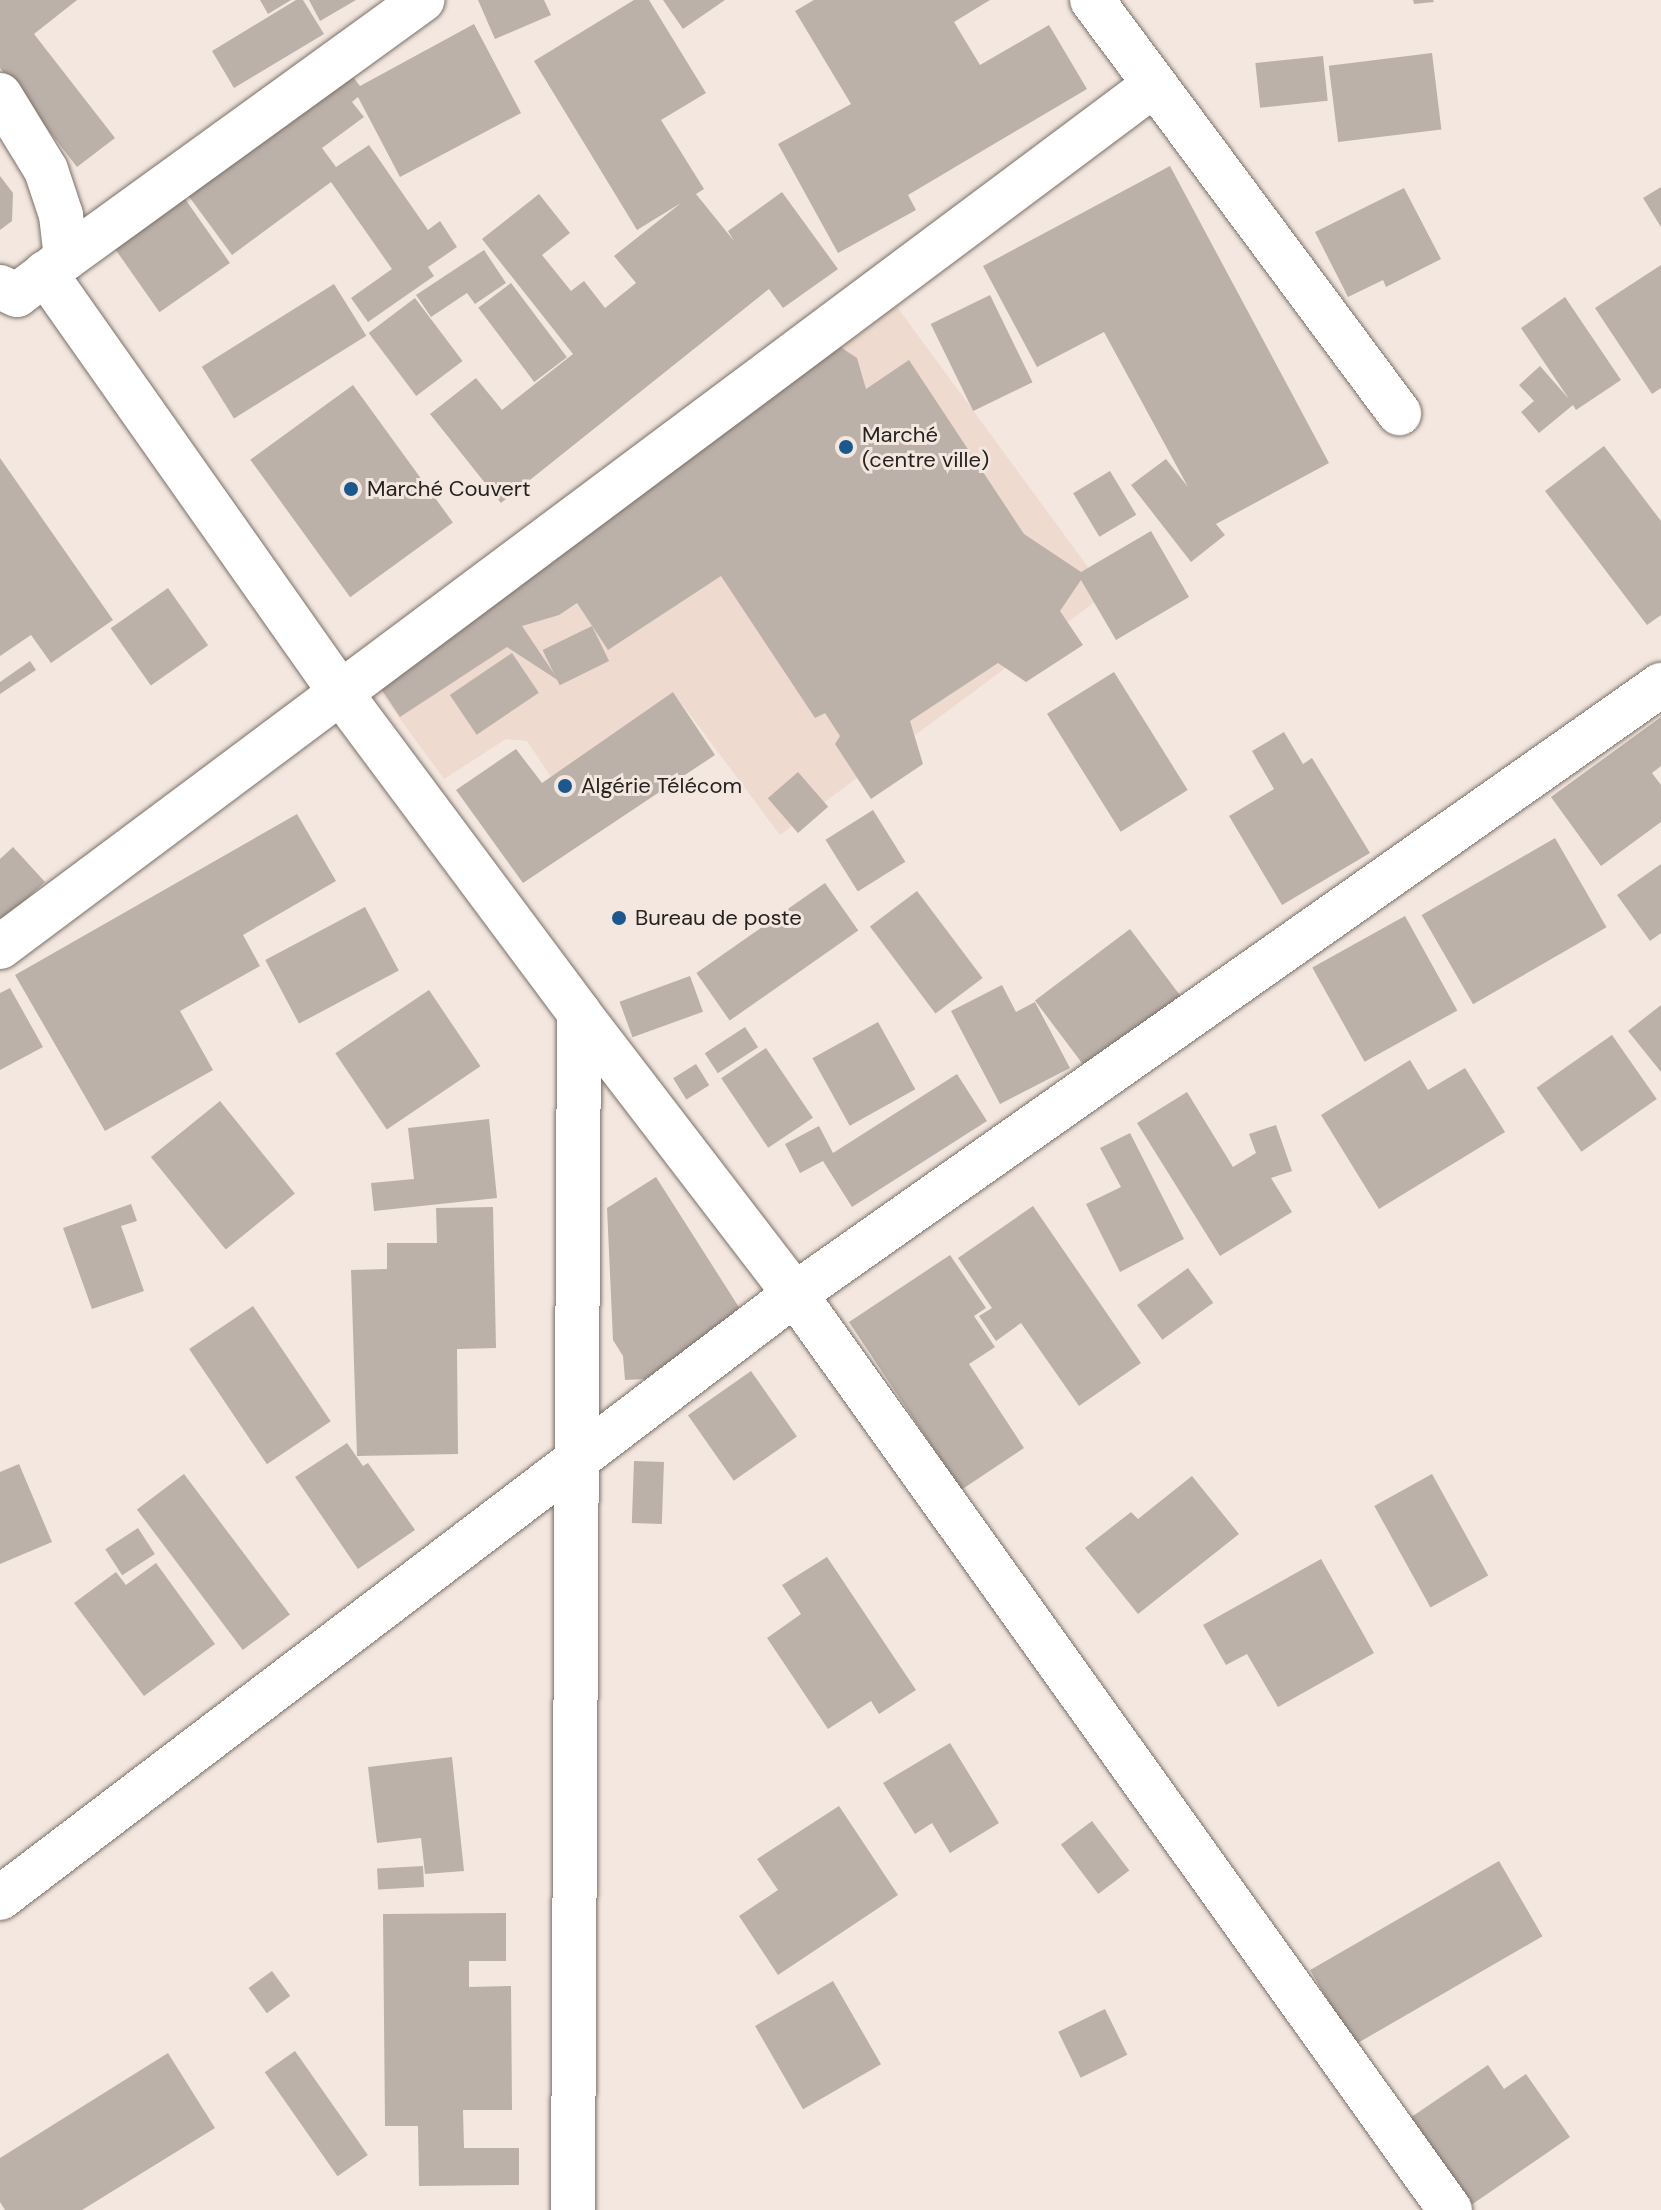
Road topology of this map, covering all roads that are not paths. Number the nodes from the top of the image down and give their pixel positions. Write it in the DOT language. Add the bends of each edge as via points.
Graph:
graph roads {
  1 [pos="422,0"];
  2 [pos="1092,0"];
  3 [pos="1154,85"];
  4 [pos="0,95"];
  5 [pos="26,284"];
  6 [pos="1399,413"];
  7 [pos="1661,685"];
  8 [pos="340,692"];
  9 [pos="0,947"];
  10 [pos="579,1013"];
  11 [pos="795,1294"];
  12 [pos="577,1456"];
  13 [pos="0,1898"];
  14 [pos="573,2210"];
  15 [pos="1450,2210"];
  1 -- 5 [label="street"];
  2 -- 3 [label="street"];
  3 -- 6 [label="street"];
  3 -- 8 [label="street"];
  4 -- 5 [label="street" via="46,170 61,215"];
  5 -- 8 [label="street"];
  7 -- 11 [label="street"];
  8 -- 9 [label="street"];
  8 -- 10 [label="street"];
  10 -- 11 [label="street"];
  10 -- 12 [label="street"];
  11 -- 12 [label="street"];
  11 -- 15 [label="street"];
  12 -- 13 [label="street"];
  12 -- 14 [label="street"];
}
